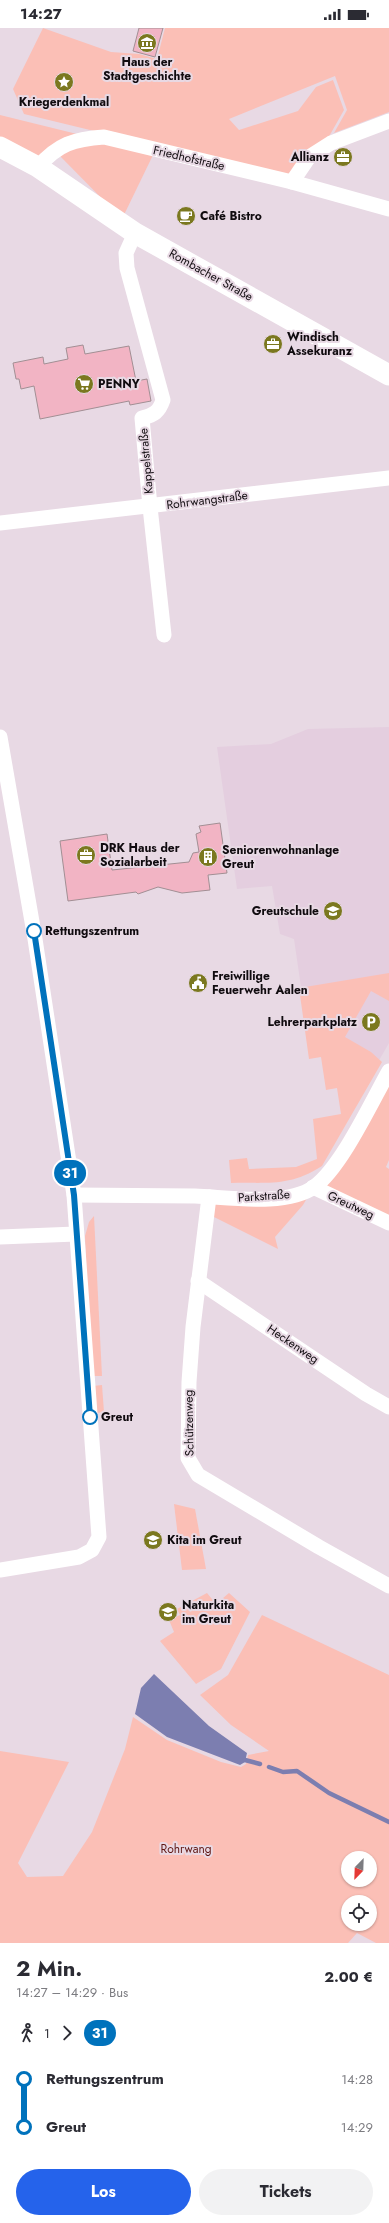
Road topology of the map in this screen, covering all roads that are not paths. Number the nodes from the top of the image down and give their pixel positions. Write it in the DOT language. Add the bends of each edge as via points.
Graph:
graph roads {
  1 [pos="389,121"];
  2 [pos="0,146"];
  3 [pos="38,167"];
  4 [pos="292,182"];
  5 [pos="389,209"];
  6 [pos="135,233"];
  7 [pos="389,374"];
  8 [pos="389,478"];
  9 [pos="150,507"];
  10 [pos="0,523"];
  11 [pos="164,635"];
  12 [pos="0,737"];
  13 [pos="389,1071"];
  14 [pos="314,1187"];
  15 [pos="74,1195"];
  16 [pos="209,1197"];
  17 [pos="389,1223"];
  18 [pos="76,1234"];
  19 [pos="0,1237"];
  20 [pos="198,1281"];
  21 [pos="389,1407"];
  22 [pos="0,1570"];
  23 [pos="389,1586"];
  1 -- 4 [label="street" via="331,143 310,157"];
  2 -- 3 [label="main road"];
  3 -- 4 [label="street, Friedhofstraße" via="49,155 66,144 82,138 104,137"];
  3 -- 6 [label="main road, Rombacher Straße"];
  4 -- 5 [label="street, Friedhofstraße"];
  6 -- 7 [label="main road, Rombacher Straße"];
  6 -- 9 [label="street, Kappelstraße" via="126,253 127,268 163,400 157,412 142,418"];
  8 -- 9 [label="street, Rohrwangstraße"];
  9 -- 10 [label="street, Rohrwangstraße"];
  9 -- 11 [label="street, Kappelstraße"];
  12 -- 15 [label="street" via="36,939"];
  13 -- 14 [label="street, Parkstraße" via="339,1160"];
  14 -- 16 [label="street, Parkstraße" via="299,1194 281,1197"];
  14 -- 17 [label="street, Greutweg"];
  15 -- 16 [label="street, Parkstraße"];
  15 -- 18 [label="street"];
  16 -- 20 [label="street, Schützenweg"];
  18 -- 19 [label="street"];
  18 -- 22 [label="street" via="99,1537 97,1544 86,1554"];
  20 -- 21 [label="street, Heckenweg"];
  20 -- 23 [label="street, Schützenweg" via="189,1382 188,1458 198,1475"];
}
